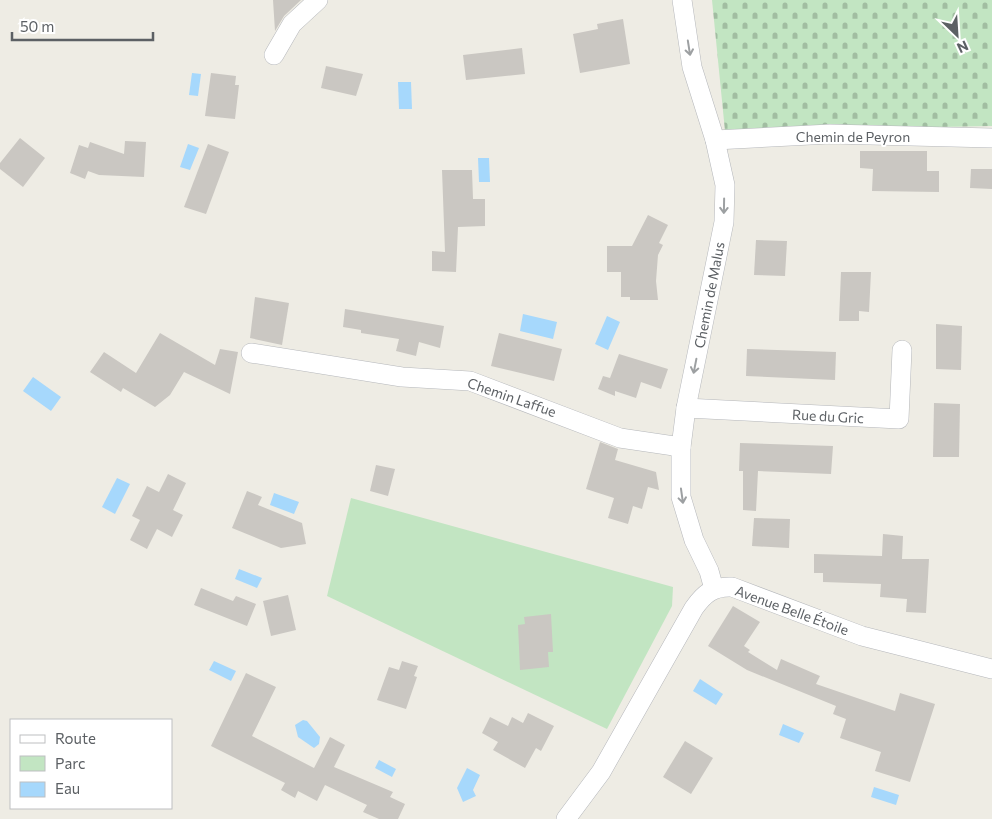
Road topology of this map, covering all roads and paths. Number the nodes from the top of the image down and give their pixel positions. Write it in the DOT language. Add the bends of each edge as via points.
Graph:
graph roads {
  1 [pos="318,0"];
  2 [pos="682,0"];
  3 [pos="274,55"];
  4 [pos="992,138"];
  5 [pos="715,140"];
  6 [pos="902,350"];
  7 [pos="250,353"];
  8 [pos="686,408"];
  9 [pos="681,447"];
  10 [pos="714,589"];
  11 [pos="992,668"];
  12 [pos="566,819"];
  1 -- 3 [label="street" via="292,24"];
  2 -- 5 [label="street, Chemin de Malus, one-way" via="692,67"];
  4 -- 5 [label="street, Chemin de Peyron" via="830,134"];
  5 -- 8 [label="street, Chemin de Malus, one-way" via="724,185 724,222"];
  6 -- 8 [label="street, Rue du Gric" via="899,419"];
  7 -- 9 [label="street, Chemin Laffue" via="402,377 470,381 620,438"];
  8 -- 9 [label="street, Chemin de Malus"];
  9 -- 10 [label="street, Chemin de Malus, one-way" via="681,497"];
  10 -- 11 [label="street, Avenue Belle Étoile" via="732,587 862,636"];
  10 -- 12 [label="street" via="694,608 600,772"];
}
